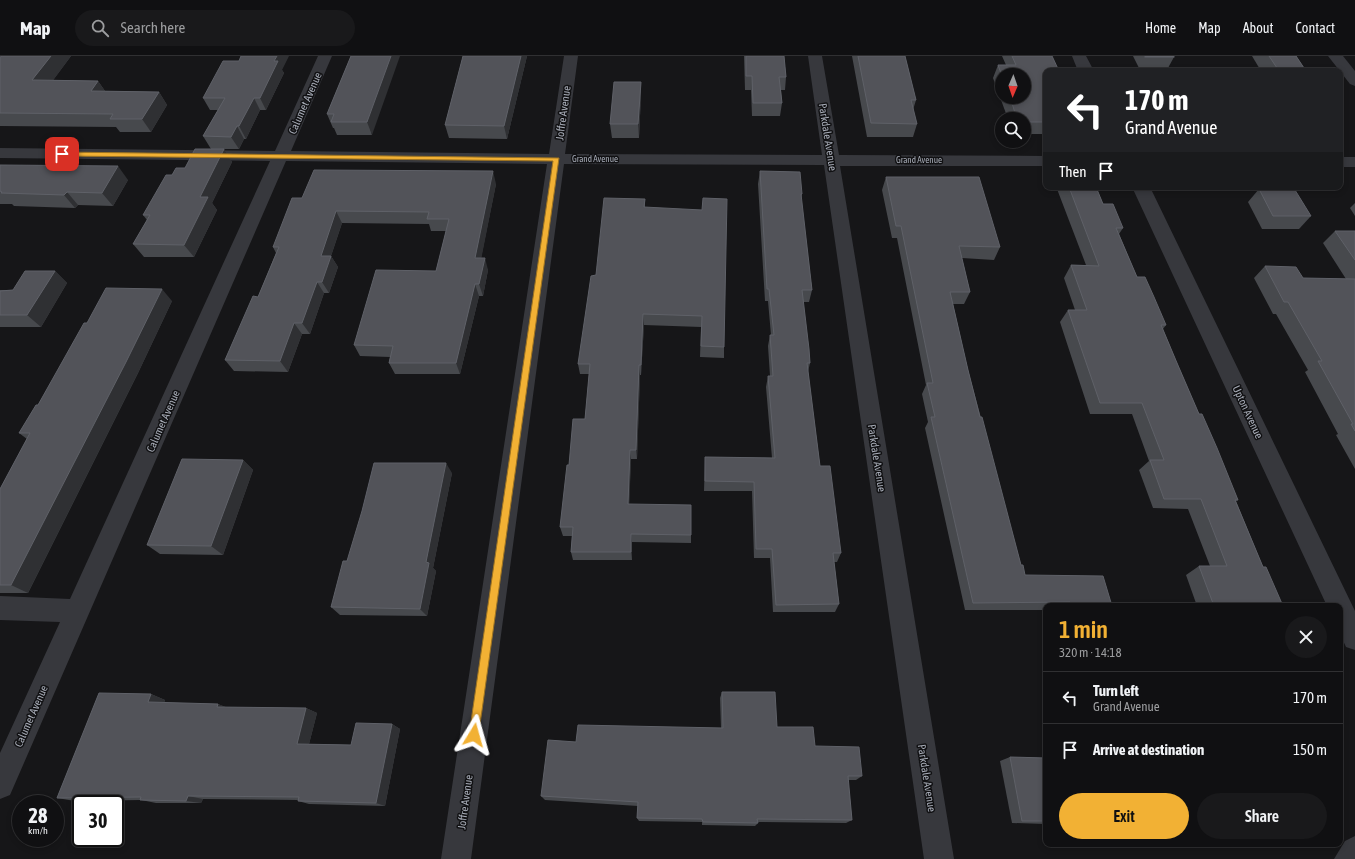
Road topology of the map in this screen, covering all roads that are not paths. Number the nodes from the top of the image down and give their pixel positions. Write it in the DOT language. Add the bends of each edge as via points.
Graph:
graph roads {
  1 [pos="325,56"];
  2 [pos="571,56"];
  3 [pos="816,56"];
  4 [pos="1079,56"];
  5 [pos="1335,56"];
  6 [pos="1085,68"];
  7 [pos="1355,81"];
  8 [pos="0,153"];
  9 [pos="281,156"];
  10 [pos="556,159"];
  11 [pos="831,159"];
  12 [pos="1043,161"];
  13 [pos="1343,162"];
  14 [pos="1355,162"];
  15 [pos="1142,190"];
  16 [pos="1338,603"];
  17 [pos="0,608"];
  18 [pos="78,611"];
  19 [pos="1343,613"];
  20 [pos="1355,638"];
  21 [pos="0,785"];
  22 [pos="1355,851"];
  23 [pos="456,859"];
  24 [pos="939,859"];
  25 [pos="1349,859"];
  1 -- 9 [label="street, Calumet Avenue"];
  2 -- 10 [label="street, Joffre Avenue"];
  3 -- 11 [label="street, Parkdale Avenue"];
  4 -- 6 [label="street"];
  5 -- 7 [label="street"];
  8 -- 9 [label="street, Grand Avenue"];
  9 -- 10 [label="street, Grand Avenue"];
  9 -- 18 [label="street, Calumet Avenue"];
  10 -- 11 [label="street, Grand Avenue"];
  10 -- 23 [label="street, Joffre Avenue"];
  11 -- 12 [label="street, Grand Avenue"];
  11 -- 24 [label="street, Parkdale Avenue"];
  13 -- 14 [label="street"];
  15 -- 16 [label="street, Upton Avenue"];
  17 -- 18 [label="street"];
  18 -- 21 [label="street, Calumet Avenue"];
  19 -- 20 [label="street, Upton Avenue"];
  22 -- 25 [label="street"];
}
